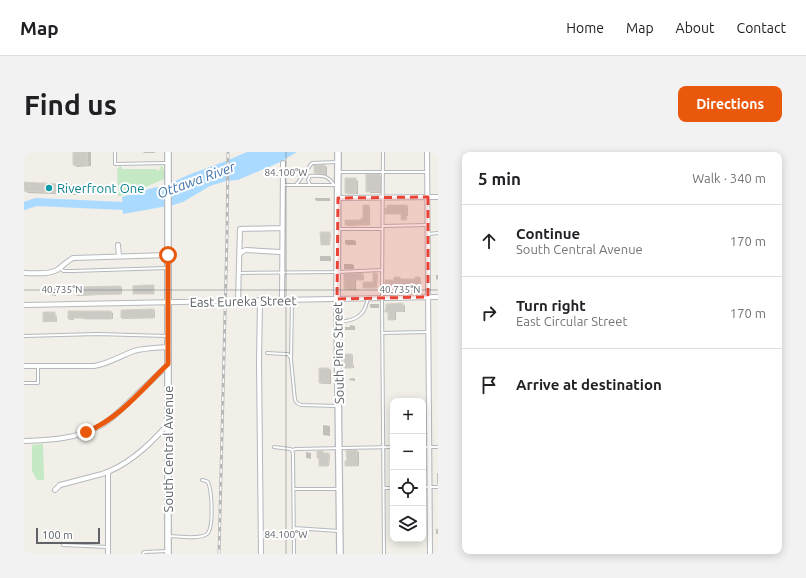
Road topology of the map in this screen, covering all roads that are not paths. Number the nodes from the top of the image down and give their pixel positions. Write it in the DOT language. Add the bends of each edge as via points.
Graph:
graph roads {
  1 [pos="115,152"];
  2 [pos="168,152"];
  3 [pos="338,152"];
  4 [pos="383,152"];
  5 [pos="427,152"];
  6 [pos="338,162"];
  7 [pos="168,163"];
  8 [pos="283,163"];
  9 [pos="338,172"];
  10 [pos="383,172"];
  11 [pos="428,172"];
  12 [pos="283,185"];
  13 [pos="296,185"];
  14 [pos="310,185"];
  15 [pos="336,185"];
  16 [pos="383,197"];
  17 [pos="428,197"];
  18 [pos="438,197"];
  19 [pos="338,198"];
  20 [pos="428,225"];
  21 [pos="282,228"];
  22 [pos="382,228"];
  23 [pos="338,229"];
  24 [pos="428,234"];
  25 [pos="438,234"];
  26 [pos="118,245"];
  27 [pos="282,253"];
  28 [pos="240,254"];
  29 [pos="168,255"];
  30 [pos="118,256"];
  31 [pos="60,267"];
  32 [pos="168,268"];
  33 [pos="382,270"];
  34 [pos="282,272"];
  35 [pos="337,272"];
  36 [pos="24,273"];
  37 [pos="239,273"];
  38 [pos="428,297"];
  39 [pos="438,297"];
  40 [pos="368,298"];
  41 [pos="382,298"];
  42 [pos="338,299"];
  43 [pos="260,300"];
  44 [pos="282,300"];
  45 [pos="292,300"];
  46 [pos="238,301"];
  47 [pos="169,302"];
  48 [pos="24,305"];
  49 [pos="338,322"];
  50 [pos="429,332"];
  51 [pos="382,333"];
  52 [pos="24,336"];
  53 [pos="169,336"];
  54 [pos="169,347"];
  55 [pos="267,353"];
  56 [pos="291,360"];
  57 [pos="168,364"];
  58 [pos="24,366"];
  59 [pos="38,366"];
  60 [pos="24,383"];
  61 [pos="338,406"];
  62 [pos="168,424"];
  63 [pos="24,441"];
  64 [pos="274,447"];
  65 [pos="426,447"];
  66 [pos="430,447"];
  67 [pos="438,447"];
  68 [pos="339,448"];
  69 [pos="384,448"];
  70 [pos="390,448"];
  71 [pos="292,450"];
  72 [pos="108,472"];
  73 [pos="202,480"];
  74 [pos="426,487"];
  75 [pos="430,487"];
  76 [pos="438,487"];
  77 [pos="384,488"];
  78 [pos="390,488"];
  79 [pos="294,489"];
  80 [pos="339,489"];
  81 [pos="55,490"];
  82 [pos="294,528"];
  83 [pos="340,531"];
  84 [pos="168,536"];
  85 [pos="63,544"];
  86 [pos="108,547"];
  87 [pos="152,553"];
  88 [pos="161,553"];
  89 [pos="168,553"];
  90 [pos="108,554"];
  91 [pos="143,554"];
  92 [pos="261,554"];
  93 [pos="294,554"];
  94 [pos="340,554"];
  95 [pos="384,554"];
  96 [pos="430,554"];
  1 -- 7 [label="lane" via="115,164"];
  2 -- 7 [label="main road, South Central Avenue"];
  3 -- 6 [label="main road, South Pine Street"];
  4 -- 10 [label="lane"];
  5 -- 11 [label="street"];
  6 -- 9 [label="main road, South Pine Street"];
  6 -- 13 [label="lane" via="312,163"];
  7 -- 29 [label="main road, South Central Avenue"];
  8 -- 12 [label="street"];
  9 -- 10 [label="lane"];
  9 -- 15 [label="main road, South Pine Street"];
  10 -- 11 [label="lane"];
  10 -- 16 [label="lane"];
  11 -- 17 [label="street"];
  12 -- 13 [label="lane"];
  12 -- 21 [label="street"];
  13 -- 14 [label="lane"];
  14 -- 15 [label="lane"];
  14 -- 15 [label="lane" via="310,176 325,176"];
  15 -- 19 [label="main road, South Pine Street"];
  16 -- 17 [label="street"];
  16 -- 19 [label="street"];
  16 -- 22 [label="lane"];
  17 -- 18 [label="street"];
  17 -- 20 [label="street"];
  19 -- 23 [label="main road, South Pine Street"];
  20 -- 22 [label="lane"];
  20 -- 24 [label="street"];
  21 -- 27 [label="street"];
  21 -- 28 [label="street" via="240,229"];
  22 -- 23 [label="lane"];
  22 -- 33 [label="lane"];
  23 -- 35 [label="main road, South Pine Street"];
  24 -- 25 [label="lane"];
  24 -- 38 [label="street"];
  26 -- 30 [label="street"];
  27 -- 28 [label="street" via="246,250"];
  27 -- 34 [label="street"];
  28 -- 37 [label="street"];
  29 -- 30 [label="street"];
  29 -- 32 [label="main road, South Central Avenue"];
  30 -- 31 [label="street" via="73,258"];
  31 -- 32 [label="lane" via="63,271"];
  31 -- 36 [label="street" via="48,273"];
  32 -- 47 [label="main road, South Central Avenue"];
  33 -- 35 [label="lane"];
  33 -- 41 [label="lane"];
  34 -- 35 [label="lane"];
  34 -- 37 [label="lane"];
  34 -- 44 [label="street"];
  35 -- 42 [label="main road, South Pine Street"];
  37 -- 46 [label="street"];
  38 -- 39 [label="street, East Eureka Street"];
  38 -- 41 [label="street, East Eureka Street"];
  38 -- 50 [label="street"];
  40 -- 41 [label="street, East Eureka Street"];
  40 -- 42 [label="street, East Eureka Street"];
  40 -- 49 [label="lane" via="365,308 358,316"];
  41 -- 51 [label="lane"];
  42 -- 45 [label="street, East Eureka Street"];
  42 -- 49 [label="main road, South Pine Street"];
  43 -- 44 [label="street, East Eureka Street"];
  43 -- 46 [label="street, East Eureka Street"];
  43 -- 92 [label="street"];
  44 -- 45 [label="street, East Eureka Street"];
  45 -- 56 [label="lane"];
  46 -- 47 [label="street, East Eureka Street"];
  47 -- 48 [label="street, East Eureka Street"];
  47 -- 53 [label="main road, South Central Avenue"];
  49 -- 61 [label="main road, South Pine Street"];
  50 -- 51 [label="lane"];
  50 -- 66 [label="street"];
  51 -- 69 [label="lane"];
  52 -- 53 [label="lane"];
  53 -- 54 [label="main road, South Central Avenue"];
  54 -- 57 [label="main road, South Central Avenue"];
  54 -- 59 [label="street" via="134,351 94,366"];
  55 -- 56 [label="lane" via="288,354"];
  56 -- 61 [label="lane" via="297,403"];
  57 -- 62 [label="main road, South Central Avenue"];
  57 -- 63 [label="street" via="121,411 100,426 69,437"];
  58 -- 59 [label="street"];
  59 -- 60 [label="lane" via="38,383"];
  61 -- 68 [label="main road, South Pine Street"];
  62 -- 72 [label="street" via="147,447"];
  62 -- 84 [label="main road, South Central Avenue"];
  64 -- 71 [label="lane"];
  65 -- 66 [label="lane"];
  66 -- 67 [label="lane"];
  66 -- 75 [label="street"];
  68 -- 69 [label="lane"];
  68 -- 71 [label="lane"];
  68 -- 80 [label="main road, South Pine Street"];
  69 -- 70 [label="lane"];
  69 -- 77 [label="lane"];
  71 -- 79 [label="lane"];
  72 -- 81 [label="street" via="60,485"];
  72 -- 86 [label="street"];
  73 -- 84 [label="lane" via="208,482 211,492 211,523 208,534 191,537"];
  74 -- 75 [label="lane"];
  75 -- 76 [label="lane"];
  75 -- 96 [label="street"];
  77 -- 78 [label="lane"];
  77 -- 95 [label="lane"];
  79 -- 80 [label="lane"];
  79 -- 82 [label="lane"];
  80 -- 83 [label="main road, South Pine Street"];
  82 -- 83 [label="lane"];
  82 -- 93 [label="lane"];
  83 -- 94 [label="main road, South Pine Street"];
  84 -- 89 [label="main road, South Central Avenue"];
  85 -- 86 [label="lane"];
  86 -- 90 [label="street"];
  87 -- 88 [label="lane"];
  87 -- 91 [label="lane"];
  88 -- 89 [label="lane"];
}
